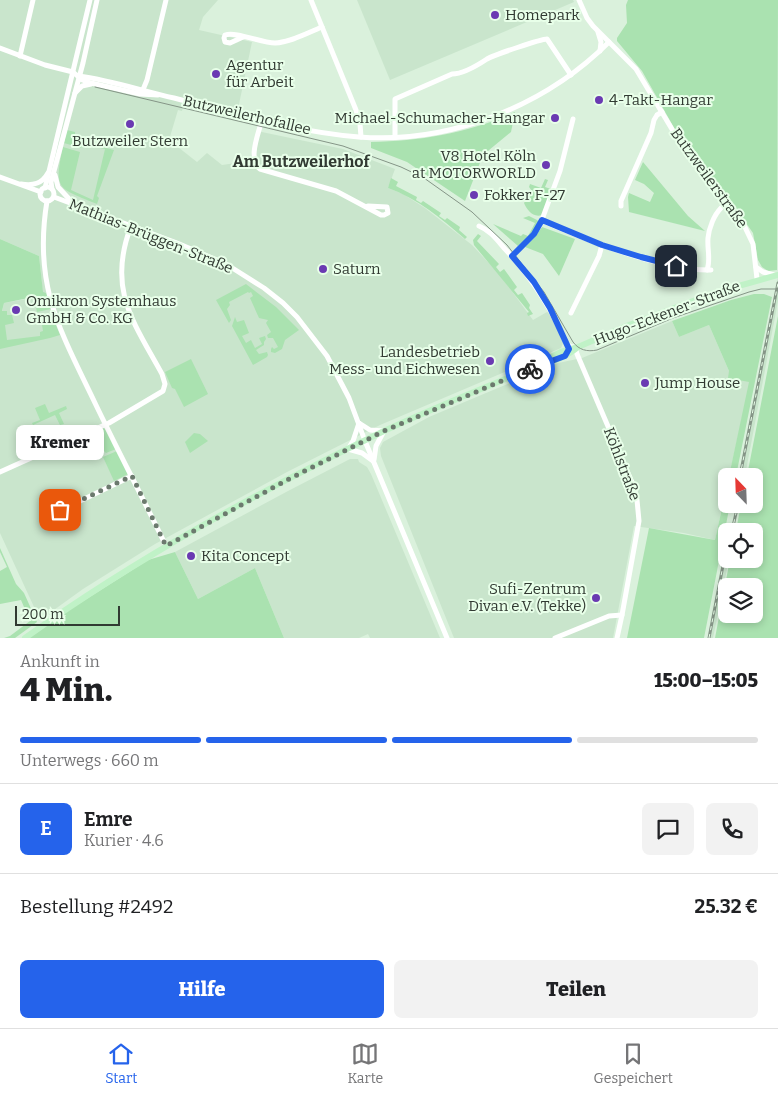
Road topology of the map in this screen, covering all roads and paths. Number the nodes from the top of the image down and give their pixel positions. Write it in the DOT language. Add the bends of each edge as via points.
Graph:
graph roads {
  1 [pos="33,0"];
  2 [pos="90,0"];
  3 [pos="98,0"];
  4 [pos="166,0"];
  5 [pos="311,0"];
  6 [pos="579,0"];
  7 [pos="322,26"];
  8 [pos="598,32"];
  9 [pos="243,36"];
  10 [pos="609,42"];
  11 [pos="0,48"];
  12 [pos="617,50"];
  13 [pos="600,51"];
  14 [pos="20,56"];
  15 [pos="83,64"];
  16 [pos="76,74"];
  17 [pos="571,74"];
  18 [pos="91,80"];
  19 [pos="142,92"];
  20 [pos="75,93"];
  21 [pos="662,112"];
  22 [pos="262,119"];
  23 [pos="573,119"];
  24 [pos="361,137"];
  25 [pos="395,137"];
  26 [pos="54,164"];
  27 [pos="0,177"];
  28 [pos="21,184"];
  29 [pos="52,189"];
  30 [pos="43,190"];
  31 [pos="54,197"];
  32 [pos="46,201"];
  33 [pos="72,203"];
  34 [pos="368,206"];
  35 [pos="621,206"];
  36 [pos="721,208"];
  37 [pos="542,220"];
  38 [pos="131,226"];
  39 [pos="480,226"];
  40 [pos="602,247"];
  41 [pos="512,256"];
  42 [pos="756,267"];
  43 [pos="776,275"];
  44 [pos="757,280"];
  45 [pos="571,314"];
  46 [pos="570,351"];
  47 [pos="359,423"];
  48 [pos="105,424"];
  49 [pos="384,431"];
  50 [pos="365,441"];
  51 [pos="348,449"];
  52 [pos="374,461"];
  53 [pos="0,472"];
  54 [pos="132,476"];
  55 [pos="42,524"];
  56 [pos="166,546"];
  57 [pos="622,615"];
  58 [pos="25,638"];
  59 [pos="447,638"];
  60 [pos="555,638"];
  61 [pos="617,638"];
  1 -- 14 [label="street"];
  2 -- 16 [label="street"];
  3 -- 15 [label="street"];
  4 -- 19 [label="street"];
  5 -- 7 [label="street"];
  6 -- 8 [label="street, Butzweilerstraße"];
  7 -- 9 [label="street" via="288,41 268,43"];
  7 -- 24 [label="street" via="356,110"];
  8 -- 10 [label="street, Butzweilerstraße"];
  8 -- 13 [label="street"];
  10 -- 12 [label="street, Butzweilerstraße"];
  10 -- 13 [label="street, Butzweilerhofallee"];
  11 -- 14 [label="street, Butzweilerhofallee"];
  12 -- 13 [label="street"];
  12 -- 21 [label="street, Butzweilerstraße" via="636,69"];
  13 -- 17 [label="street, Butzweilerhofallee"];
  14 -- 16 [label="street, Butzweilerhofallee"];
  15 -- 16 [label="street"];
  15 -- 18 [label="street"];
  16 -- 18 [label="street, Butzweilerhofallee" via="82,80"];
  16 -- 20 [label="street"];
  16 -- 26 [label="street"];
  17 -- 25 [label="street, Butzweilerhofallee" via="529,100 489,118 433,133"];
  17 -- 25 [label="street" via="547,39 513,49 395,99"];
  18 -- 19 [label="street, Butzweilerhofallee"];
  18 -- 20 [label="street"];
  19 -- 22 [label="street, Butzweilerhofallee"];
  20 -- 26 [label="street"];
  21 -- 35 [label="street" via="654,120"];
  21 -- 42 [label="street, Butzweilerstraße" via="682,146 747,228"];
  22 -- 24 [label="street, Butzweilerhofallee"];
  22 -- 34 [label="street" via="254,156 254,163 260,169 336,191"];
  23 -- 37 [label="street" via="560,171"];
  24 -- 25 [label="street, Butzweilerhofallee"];
  26 -- 28 [label="street" via="42,181"];
  26 -- 29 [label="street"];
  26 -- 30 [label="street"];
  26 -- 33 [label="street" via="57,185"];
  27 -- 28 [label="street"];
  28 -- 30 [label="street"];
  29 -- 30 [label="street"];
  29 -- 31 [label="street"];
  30 -- 32 [label="street" via="41,198"];
  31 -- 32 [label="street"];
  31 -- 33 [label="street, Mathias-Brüggen-Straße"];
  32 -- 48 [label="street" via="42,251 53,311"];
  33 -- 38 [label="street, Mathias-Brüggen-Straße"];
  36 -- 40 [label="street" via="708,236 709,270"];
  37 -- 40 [label="street"];
  37 -- 41 [label="street" via="534,234"];
  38 -- 47 [label="street, Mathias-Brüggen-Straße" via="226,264 283,303 327,356"];
  38 -- 48 [label="street" via="120,268 123,294 130,315 166,384 161,393"];
  39 -- 41 [label="street, Köhlstraße" via="488,230"];
  40 -- 45 [label="street" via="596,253 596,260"];
  41 -- 46 [label="street, Köhlstraße" via="542,295"];
  42 -- 43 [label="street"];
  42 -- 44 [label="street, Butzweilerstraße"];
  43 -- 44 [label="main road"];
  44 -- 46 [label="main road, Hugo-Eckener-Straße" via="705,296"];
  46 -- 49 [label="main road, Hugo-Eckener-Straße"];
  46 -- 57 [label="street, Köhlstraße" via="634,487 637,500 639,521"];
  47 -- 49 [label="street" via="370,430"];
  47 -- 50 [label="street, Mathias-Brüggen-Straße"];
  47 -- 51 [label="street"];
  48 -- 53 [label="street"];
  48 -- 54 [label="street"];
  49 -- 50 [label="main road, Hugo-Eckener-Straße"];
  49 -- 52 [label="street" via="376,446"];
  50 -- 51 [label="main road, Hugo-Eckener-Straße"];
  50 -- 52 [label="street, Mathias-Brüggen-Straße"];
  51 -- 52 [label="street" via="359,451"];
  51 -- 56 [label="main road, Hugo-Eckener-Straße"];
  52 -- 59 [label="street, Mathias-Brüggen-Straße"];
  54 -- 55 [label="street" via="52,514"];
  54 -- 56 [label="street"];
  56 -- 58 [label="main road, Hugo-Eckener-Straße"];
  57 -- 60 [label="street" via="609,616"];
  57 -- 61 [label="street, Köhlstraße"];
}
